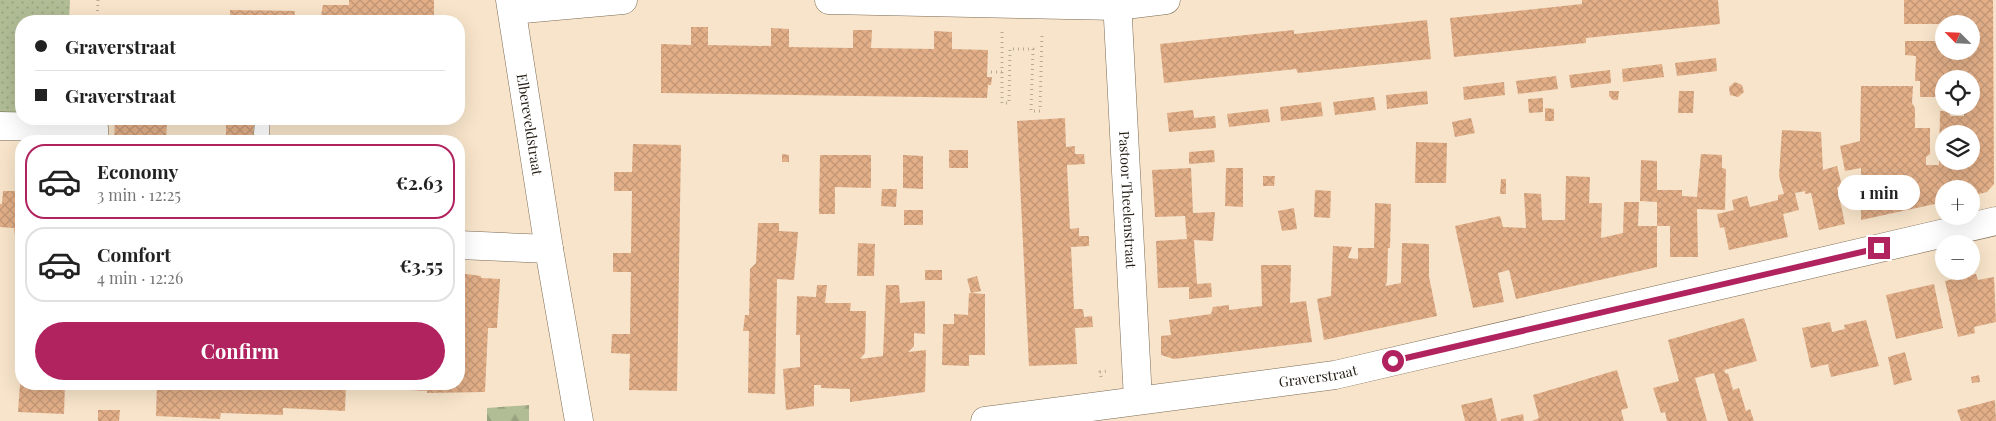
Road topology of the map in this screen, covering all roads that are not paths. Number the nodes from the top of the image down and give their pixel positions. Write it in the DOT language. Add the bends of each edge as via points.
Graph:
graph roads {
  1 [pos="623,0"];
  2 [pos="829,0"];
  3 [pos="1166,0"];
  4 [pos="1117,3"];
  5 [pos="511,5"];
  6 [pos="0,126"];
  7 [pos="94,135"];
  8 [pos="1996,221"];
  9 [pos="465,244"];
  10 [pos="549,249"];
  11 [pos="1138,400"];
  12 [pos="579,421"];
  13 [pos="985,421"];
  1 -- 5 [label="street"];
  2 -- 4 [label="street"];
  3 -- 4 [label="street"];
  4 -- 11 [label="street, Pastoor Theelenstraat"];
  5 -- 10 [label="street, Elbereveldstraat"];
  6 -- 7 [label="street"];
  8 -- 11 [label="street, Graverstraat" via="1335,375"];
  9 -- 10 [label="street"];
  10 -- 12 [label="street, Elbereveldstraat"];
  11 -- 13 [label="street, Graverstraat"];
}
